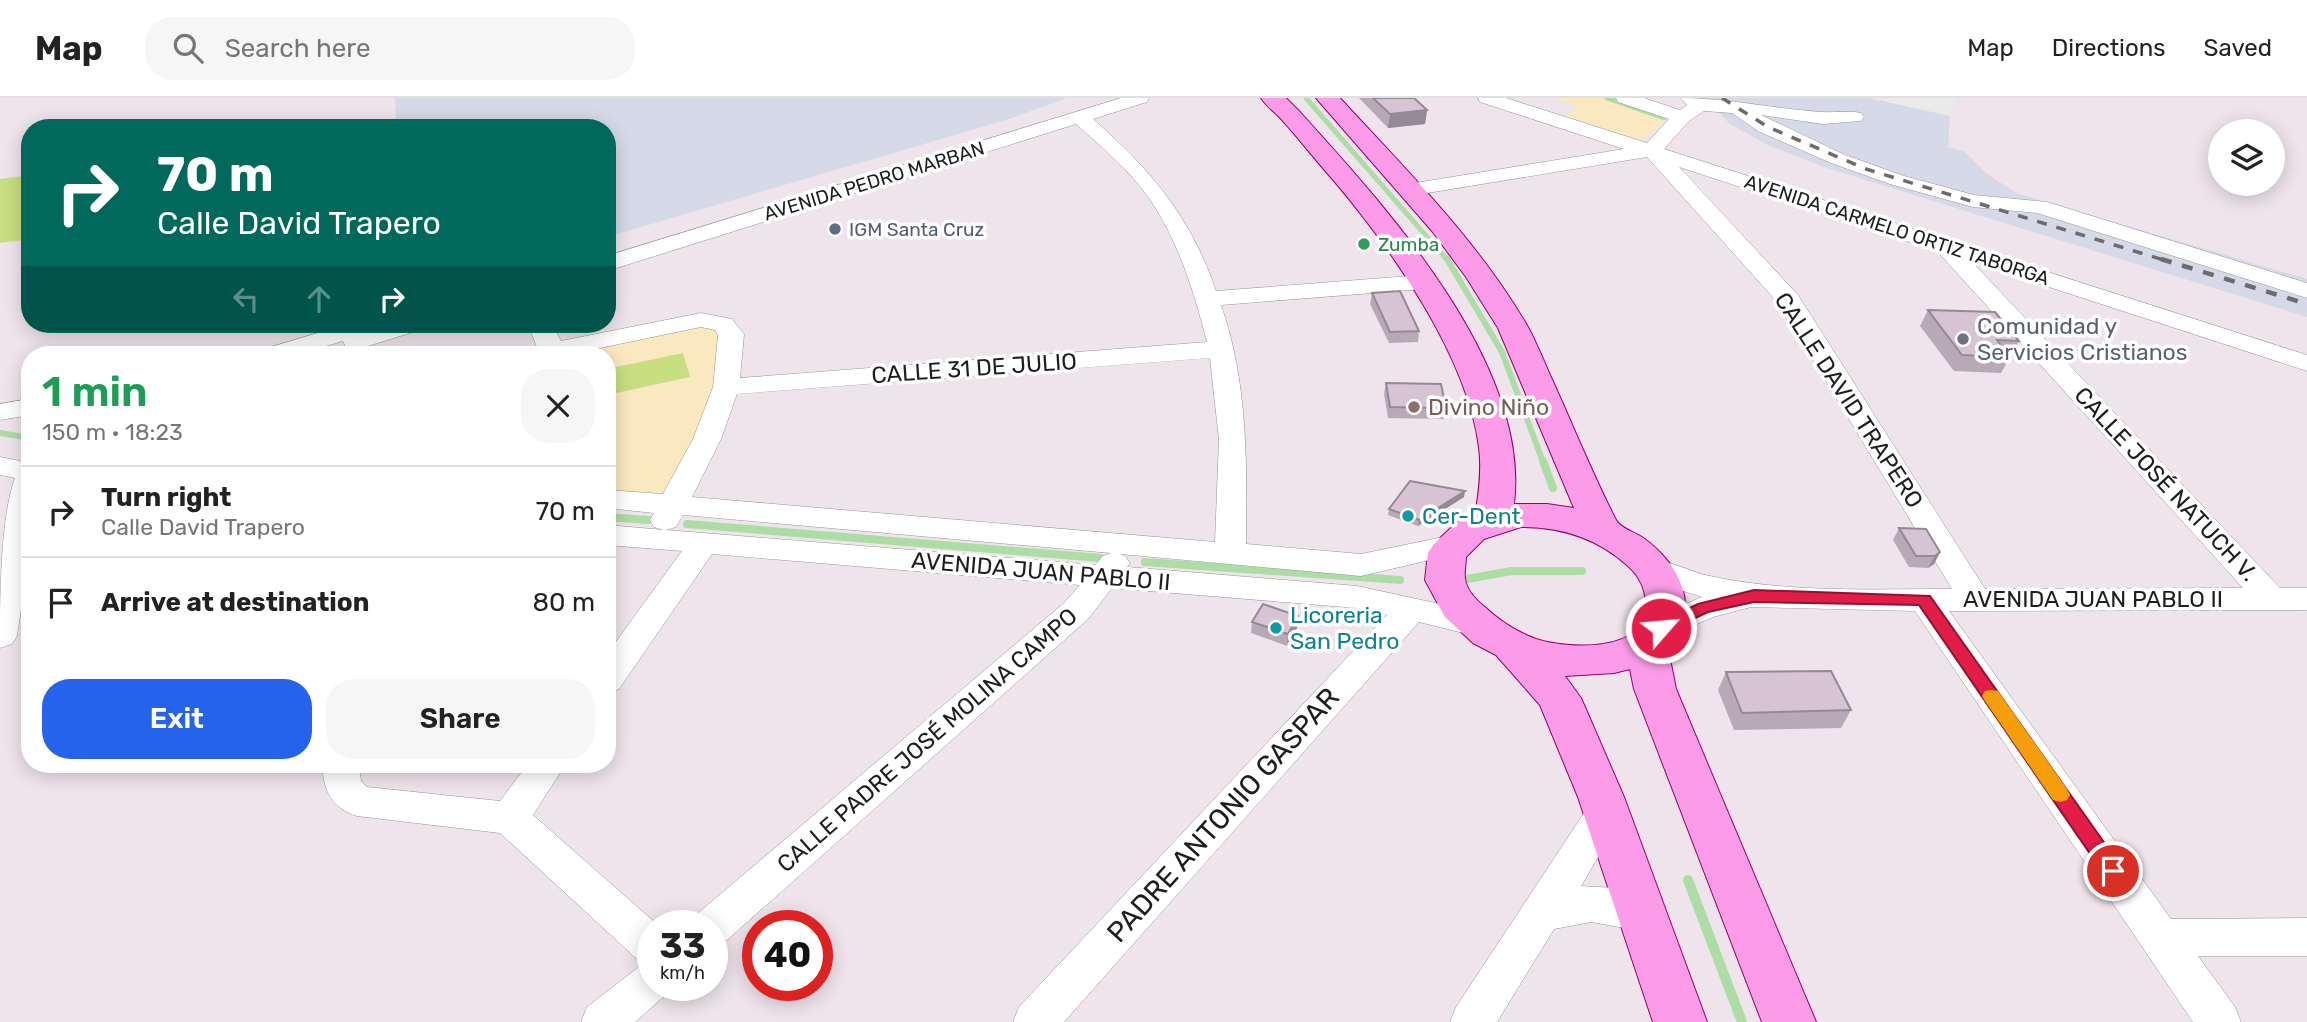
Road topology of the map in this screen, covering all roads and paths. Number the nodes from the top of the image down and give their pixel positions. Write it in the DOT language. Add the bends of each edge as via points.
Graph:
graph roads {
  1 [pos="1105,98"];
  2 [pos="1140,98"];
  3 [pos="1272,98"];
  4 [pos="1327,98"];
  5 [pos="1487,98"];
  6 [pos="1625,98"];
  7 [pos="1695,102"];
  8 [pos="1734,106"];
  9 [pos="1080,117"];
  10 [pos="1682,117"];
  11 [pos="1854,117"];
  12 [pos="1652,150"];
  13 [pos="1409,190"];
  14 [pos="1945,247"];
  15 [pos="616,250"];
  16 [pos="616,261"];
  17 [pos="1423,282"];
  18 [pos="2307,291"];
  19 [pos="1205,299"];
  20 [pos="344,333"];
  21 [pos="385,333"];
  22 [pos="300,346"];
  23 [pos="342,346"];
  24 [pos="584,346"];
  25 [pos="1222,349"];
  26 [pos="2265,349"];
  27 [pos="2307,363"];
  28 [pos="2307,384"];
  29 [pos="726,387"];
  30 [pos="21,409"];
  31 [pos="0,413"];
  32 [pos="21,416"];
  33 [pos="0,466"];
  34 [pos="21,470"];
  35 [pos="616,500"];
  36 [pos="675,505"];
  37 [pos="21,506"];
  38 [pos="1493,519"];
  39 [pos="1602,530"];
  40 [pos="616,536"];
  41 [pos="654,540"];
  42 [pos="704,543"];
  43 [pos="1132,545"];
  44 [pos="1453,545"];
  45 [pos="1230,552"];
  46 [pos="1654,570"];
  47 [pos="1102,577"];
  48 [pos="1754,596"];
  49 [pos="1975,598"];
  50 [pos="2272,599"];
  51 [pos="2307,599"];
  52 [pos="1924,600"];
  53 [pos="1412,609"];
  54 [pos="1472,623"];
  55 [pos="0,636"];
  56 [pos="1653,637"];
  57 [pos="1512,648"];
  58 [pos="616,667"];
  59 [pos="342,773"];
  60 [pos="541,773"];
  61 [pos="1606,812"];
  62 [pos="510,818"];
  63 [pos="728,914"];
  64 [pos="1642,914"];
  65 [pos="1541,916"];
  66 [pos="637,933"];
  67 [pos="2307,937"];
  68 [pos="2160,939"];
  69 [pos="637,993"];
  70 [pos="603,1022"];
  71 [pos="1035,1022"];
  72 [pos="1472,1022"];
  73 [pos="1680,1022"];
  74 [pos="1788,1022"];
  75 [pos="2218,1022"];
  1 -- 15 [label="street, AVENIDA PEDRO MARBAN"];
  2 -- 9 [label="street, AVENIDA PEDRO MARBAN"];
  3 -- 17 [label="main road" via="1332,163"];
  4 -- 13 [label="main road"];
  5 -- 12 [label="street, AVENIDA CARMELO ORTIZ TABORGA"];
  6 -- 10 [label="street"];
  7 -- 8 [label="street"];
  7 -- 10 [label="street"];
  8 -- 11 [label="street" via="1823,118"];
  8 -- 18 [label="street" via="1765,127 1897,180 1973,201 2039,206"];
  9 -- 16 [label="street, AVENIDA PEDRO MARBAN"];
  9 -- 19 [label="street" via="1121,153 1157,194 1186,243"];
  10 -- 12 [label="street"];
  12 -- 13 [label="street"];
  12 -- 14 [label="street, AVENIDA CARMELO ORTIZ TABORGA"];
  12 -- 49 [label="street, CALLE DAVID TRAPERO" via="1789,300"];
  13 -- 39 [label="main road" via="1450,235 1513,328"];
  14 -- 26 [label="street, AVENIDA CARMELO ORTIZ TABORGA"];
  14 -- 50 [label="street, CALLE JOSÉ NATUCH V."];
  17 -- 19 [label="street"];
  17 -- 38 [label="main road" via="1468,362 1494,435 1499,472"];
  19 -- 25 [label="street"];
  20 -- 22 [label="street"];
  21 -- 23 [label="street"];
  24 -- 29 [label="street" via="701,320 723,324 731,334"];
  25 -- 29 [label="street, CALLE 31 DE JULIO"];
  25 -- 45 [label="street" via="1233,438"];
  26 -- 27 [label="street, AVENIDA CARMELO ORTIZ TABORGA"];
  26 -- 28 [label="street"];
  29 -- 36 [label="street"];
  30 -- 31 [label="street"];
  31 -- 32 [label="street"];
  33 -- 34 [label="street"];
  35 -- 36 [label="street, AVENIDA JUAN PABLO II"];
  36 -- 41 [label="street"];
  36 -- 43 [label="street, AVENIDA JUAN PABLO II"];
  37 -- 55 [label="street"];
  38 -- 39 [label="main road" via="1546,515"];
  38 -- 44 [label="main road" via="1469,530"];
  39 -- 46 [label="main road" via="1623,541"];
  40 -- 41 [label="street, AVENIDA JUAN PABLO II"];
  41 -- 42 [label="street, AVENIDA JUAN PABLO II"];
  42 -- 47 [label="street, AVENIDA JUAN PABLO II"];
  42 -- 58 [label="street"];
  43 -- 45 [label="street, AVENIDA JUAN PABLO II"];
  43 -- 47 [label="street, CALLE PADRE JOSÉ MOLINA CAMPO"];
  44 -- 45 [label="street, AVENIDA JUAN PABLO II" via="1361,565"];
  44 -- 54 [label="main road" via="1446,559 1448,591"];
  46 -- 48 [label="street, AVENIDA JUAN PABLO II"];
  46 -- 56 [label="main road" via="1667,610"];
  47 -- 53 [label="street, AVENIDA JUAN PABLO II" via="1357,597"];
  47 -- 63 [label="street, CALLE PADRE JOSÉ MOLINA CAMPO" via="1076,611"];
  48 -- 52 [label="street, AVENIDA JUAN PABLO II"];
  48 -- 56 [label="street, AVENIDA JUAN PABLO II" via="1703,608"];
  49 -- 50 [label="street, AVENIDA JUAN PABLO II"];
  49 -- 52 [label="street, AVENIDA JUAN PABLO II"];
  50 -- 51 [label="street, AVENIDA JUAN PABLO II"];
  52 -- 68 [label="street"];
  53 -- 54 [label="street, AVENIDA JUAN PABLO II"];
  53 -- 71 [label="street, PADRE ANTONIO GASPAR"];
  54 -- 57 [label="main road"];
  56 -- 57 [label="main road" via="1626,656 1581,662 1541,658"];
  56 -- 74 [label="main road" via="1655,689"];
  57 -- 61 [label="main road" via="1559,698"];
  59 -- 62 [label="street" via="343,787 358,801"];
  60 -- 62 [label="street"];
  61 -- 64 [label="main road"];
  61 -- 65 [label="street"];
  62 -- 66 [label="street"];
  64 -- 65 [label="street" via="1587,903 1563,906"];
  64 -- 73 [label="main road"];
  65 -- 72 [label="street"];
  67 -- 68 [label="street"];
  68 -- 75 [label="street"];
  69 -- 70 [label="street"];
}
